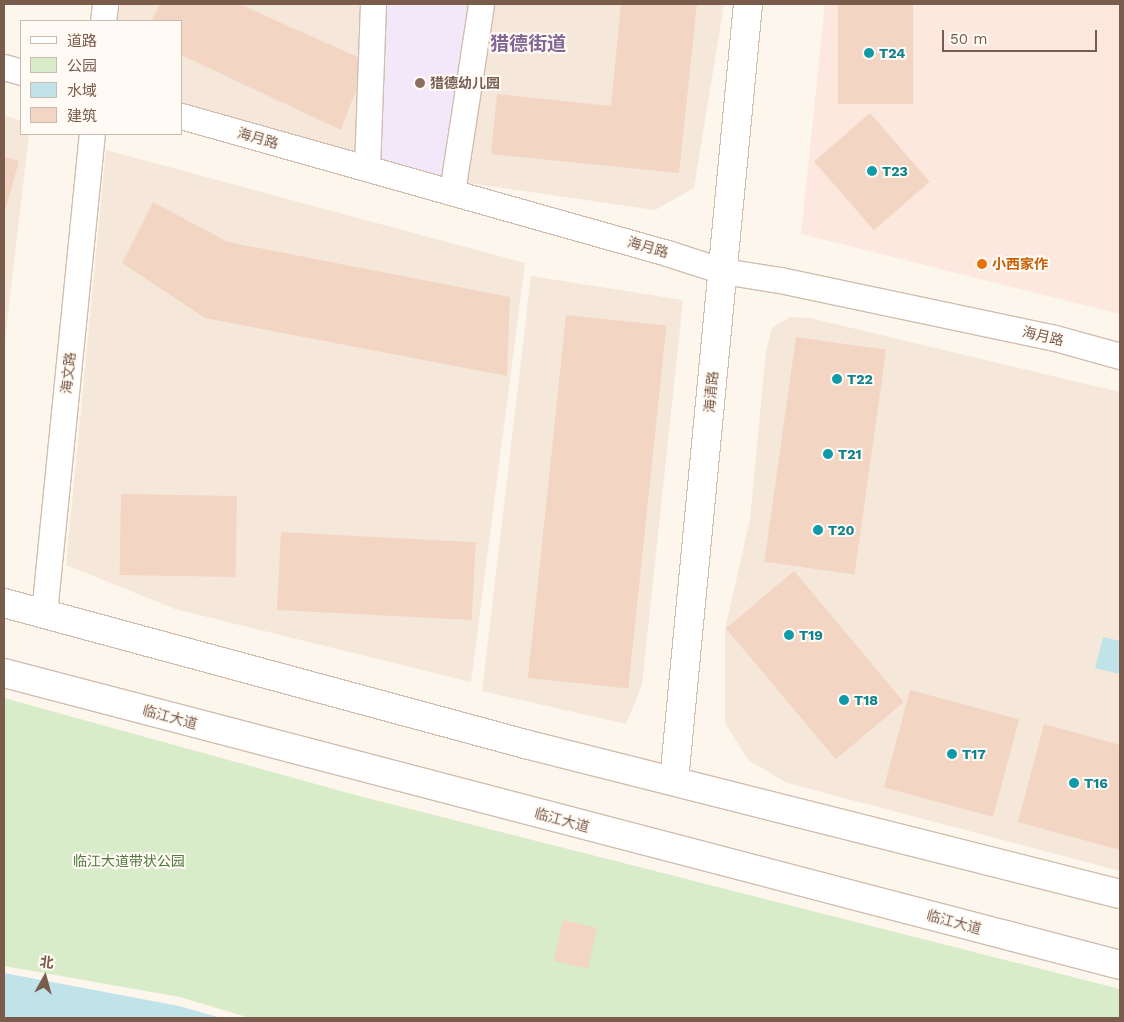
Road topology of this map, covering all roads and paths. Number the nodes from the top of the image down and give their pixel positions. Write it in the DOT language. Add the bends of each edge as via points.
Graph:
graph roads {
  1 [pos="104,4"];
  2 [pos="373,4"];
  3 [pos="481,4"];
  4 [pos="748,4"];
  5 [pos="103,20"];
  6 [pos="4,67"];
  7 [pos="20,72"];
  8 [pos="182,116"];
  9 [pos="92,135"];
  10 [pos="368,168"];
  11 [pos="452,192"];
  12 [pos="723,271"];
  13 [pos="1120,356"];
  14 [pos="4,602"];
  15 [pos="44,613"];
  16 [pos="4,673"];
  17 [pos="674,781"];
  18 [pos="1120,894"];
  19 [pos="1120,965"];
  1 -- 5 [label="street"];
  2 -- 10 [label="street"];
  3 -- 11 [label="street"];
  4 -- 12 [label="main road, 海清路"];
  6 -- 7 [label="street"];
  8 -- 10 [label="street, 海月路"];
  9 -- 15 [label="street, 海文路"];
  10 -- 11 [label="street, 海月路"];
  11 -- 12 [label="street, 海月路"];
  12 -- 13 [label="street, 海月路" via="1055,338"];
  12 -- 17 [label="main road, 海清路"];
  14 -- 15 [label="main road"];
  15 -- 17 [label="main road" via="525,744"];
  16 -- 19 [label="main road, 临江大道"];
  17 -- 18 [label="main road"];
}
